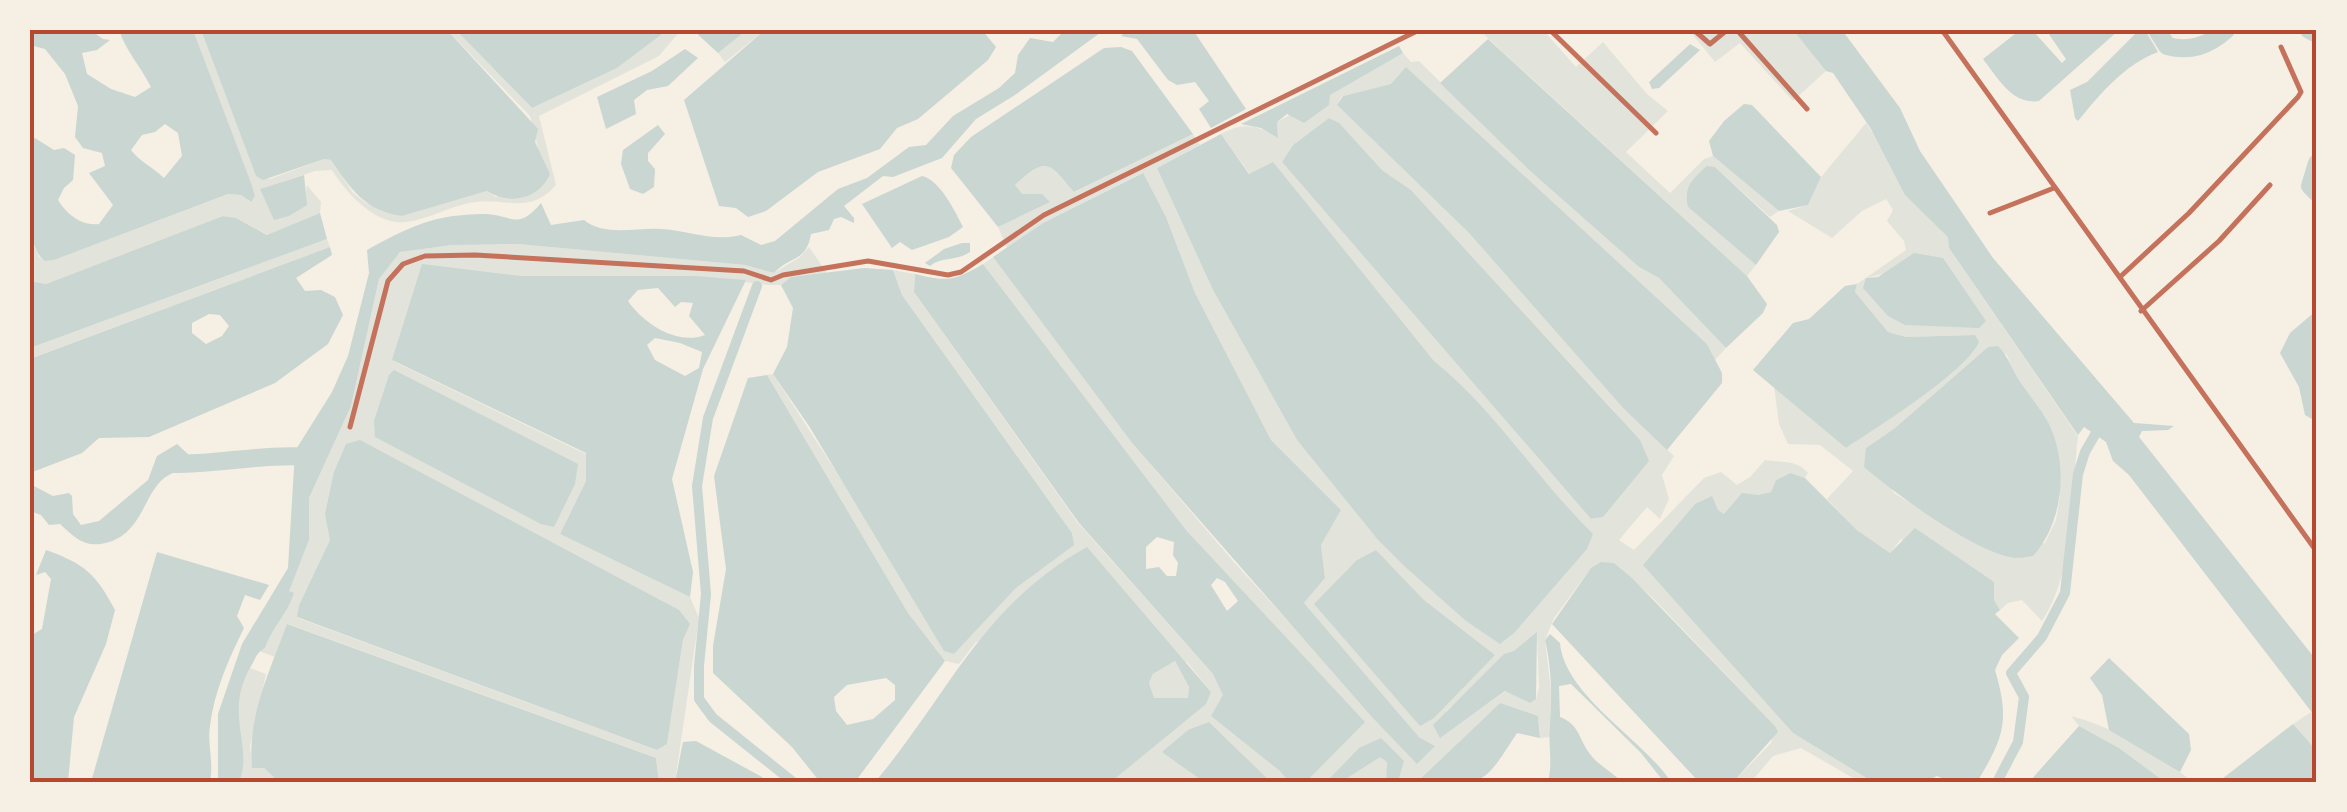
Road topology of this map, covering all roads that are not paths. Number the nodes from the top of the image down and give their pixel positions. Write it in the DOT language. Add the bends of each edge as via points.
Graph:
graph roads {
  1 [pos="1419,30"];
  2 [pos="1550,30"];
  3 [pos="1694,30"];
  4 [pos="1727,30"];
  5 [pos="1737,30"];
  6 [pos="1942,30"];
  7 [pos="2280,47"];
  8 [pos="1807,108"];
  9 [pos="1656,133"];
  10 [pos="2270,184"];
  11 [pos="2054,188"];
  12 [pos="1990,212"];
  13 [pos="2118,280"];
  14 [pos="2142,311"];
  15 [pos="350,427"];
  16 [pos="2317,552"];
  1 -- 15 [label="street" via="1044,214 948,275 868,261 771,280 744,271 475,255 414,259 388,281"];
  2 -- 9 [label="street"];
  3 -- 4 [label="street" via="1710,44"];
  5 -- 8 [label="street"];
  6 -- 11 [label="street"];
  7 -- 13 [label="street" via="2298,97"];
  10 -- 14 [label="street"];
  11 -- 12 [label="street"];
  11 -- 13 [label="street"];
  13 -- 14 [label="street"];
  14 -- 16 [label="street"];
}
